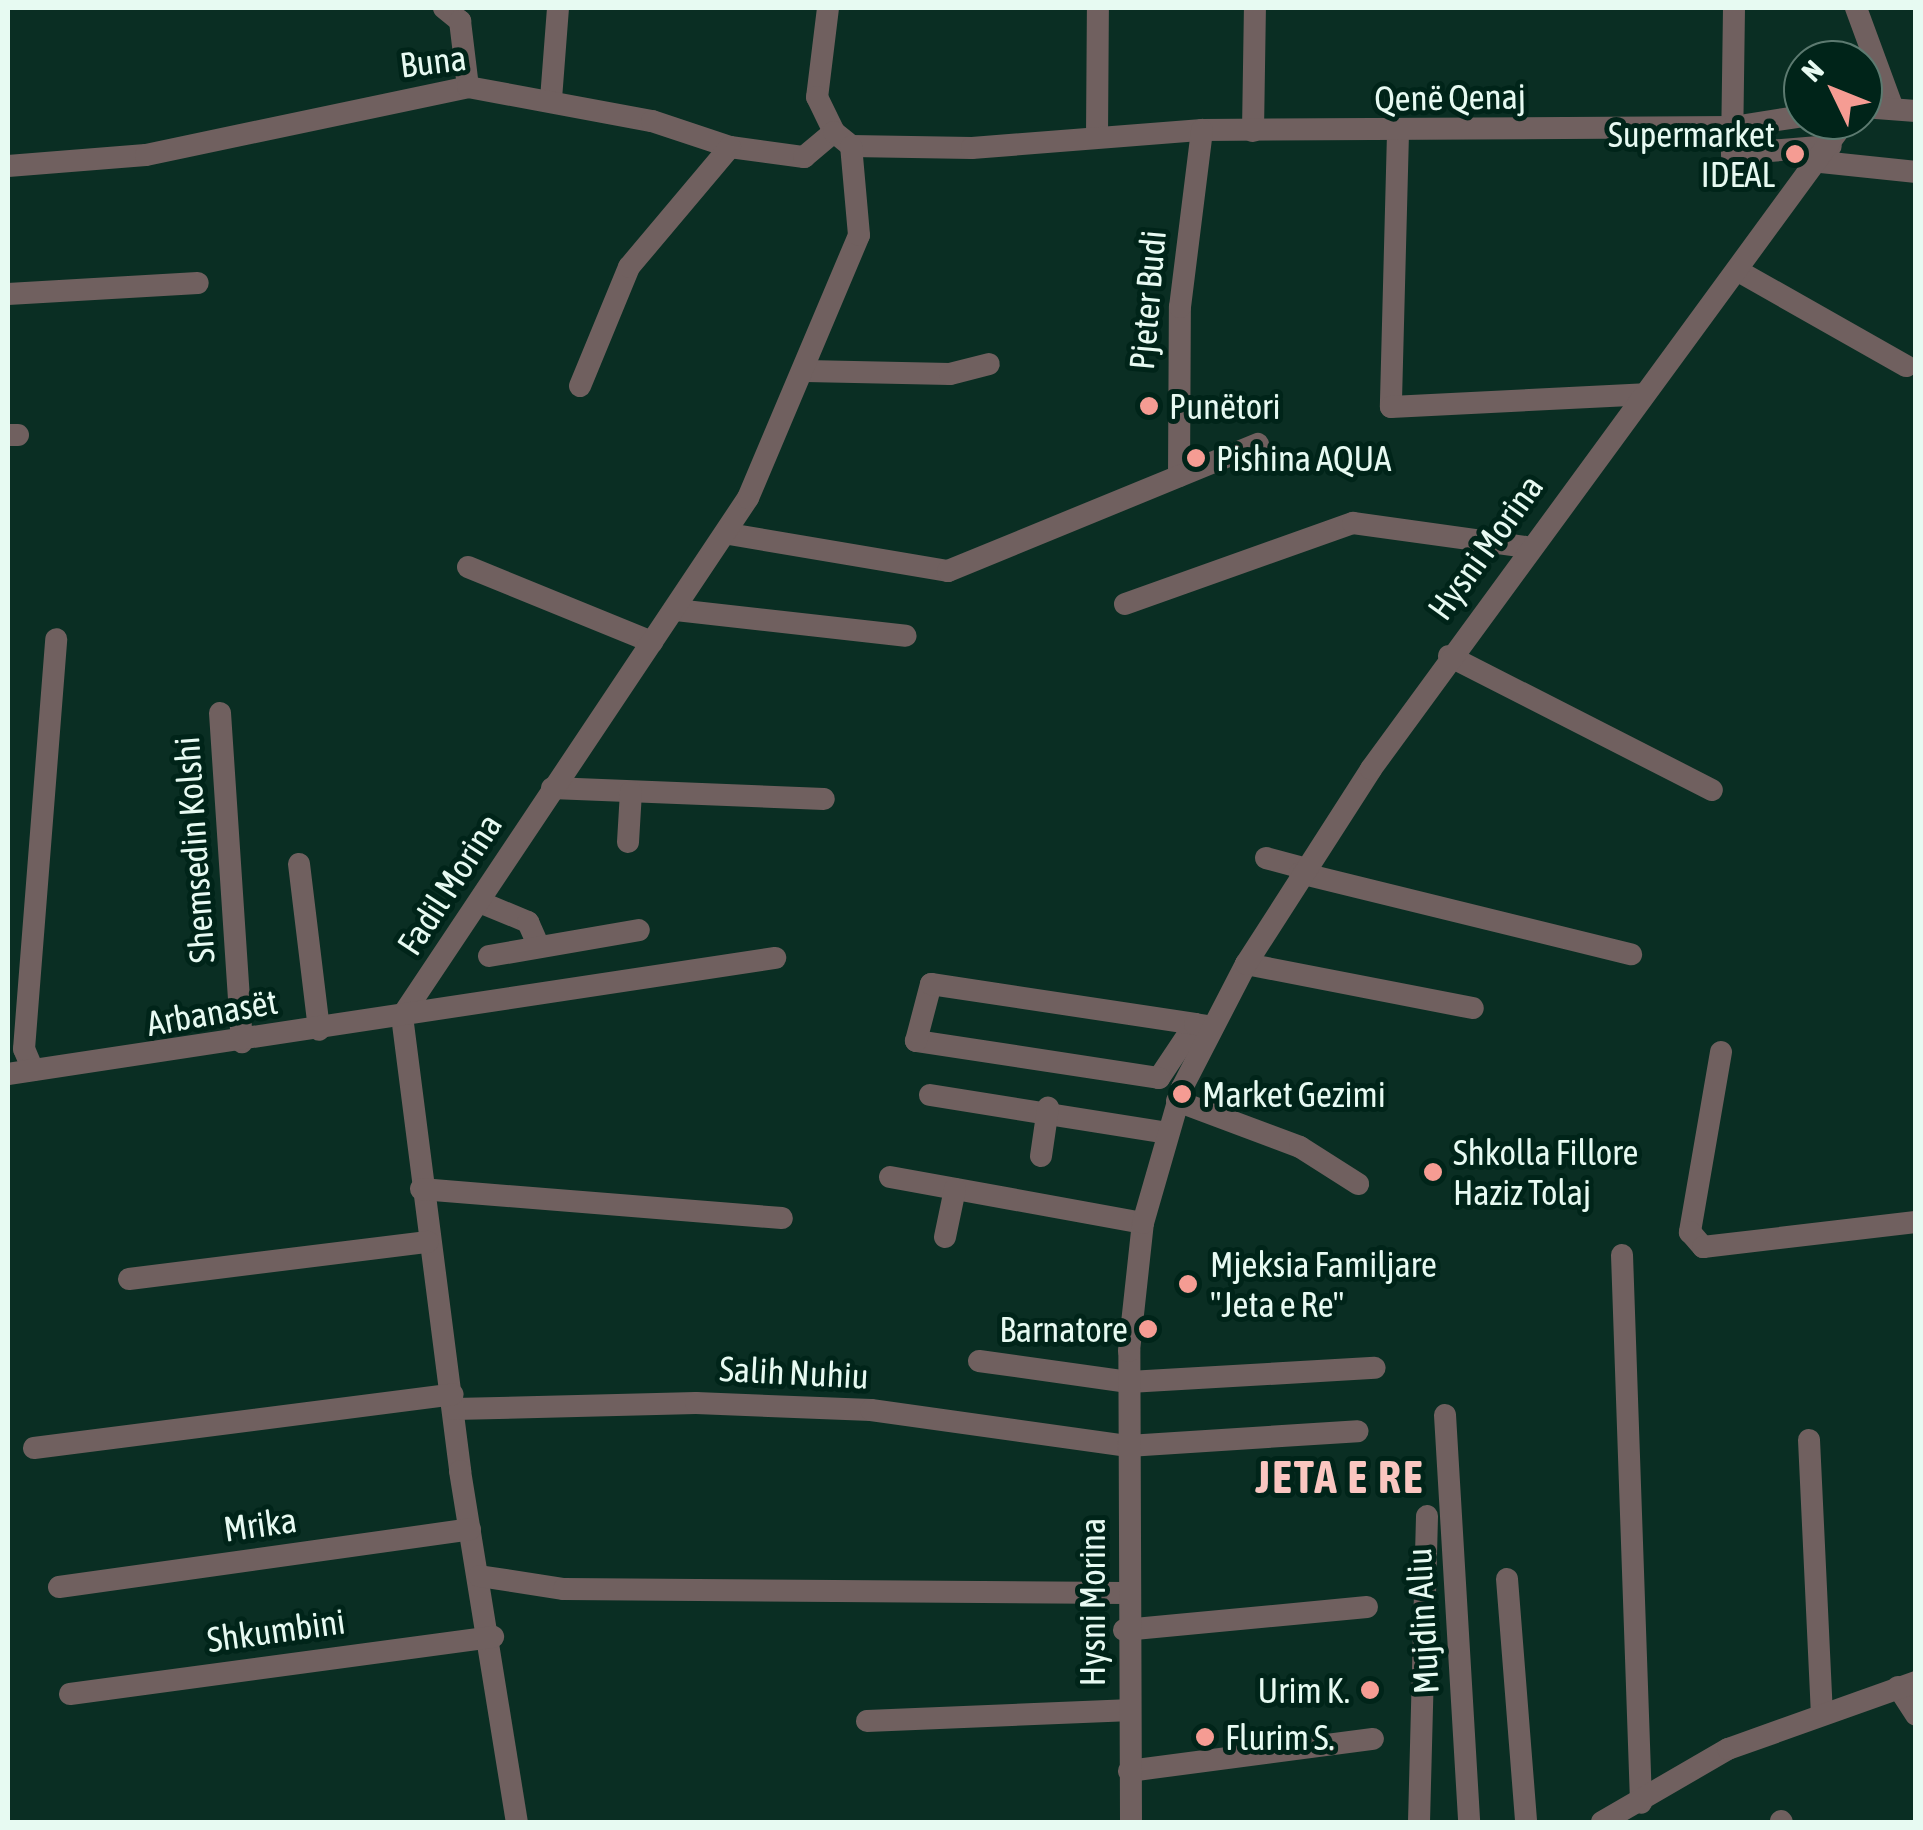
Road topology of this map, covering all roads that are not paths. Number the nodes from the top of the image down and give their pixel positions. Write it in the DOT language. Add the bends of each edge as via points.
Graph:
graph roads {
  1 [pos="444,8"];
  2 [pos="558,8"];
  3 [pos="828,8"];
  4 [pos="1098,8"];
  5 [pos="1112,8"];
  6 [pos="1255,8"];
  7 [pos="1734,8"];
  8 [pos="1856,8"];
  9 [pos="468,87"];
  10 [pos="551,99"];
  11 [pos="1891,103"];
  12 [pos="1883,104"];
  13 [pos="1916,111"];
  14 [pos="1783,119"];
  15 [pos="1733,127"];
  16 [pos="1202,130"];
  17 [pos="1253,131"];
  18 [pos="1398,134"];
  19 [pos="1104,136"];
  20 [pos="842,139"];
  21 [pos="1834,140"];
  22 [pos="730,147"];
  23 [pos="1826,154"];
  24 [pos="8,166"];
  25 [pos="1916,172"];
  26 [pos="1740,272"];
  27 [pos="198,283"];
  28 [pos="8,294"];
  29 [pos="989,364"];
  30 [pos="1906,366"];
  31 [pos="806,371"];
  32 [pos="580,386"];
  33 [pos="1644,394"];
  34 [pos="1258,444"];
  35 [pos="1179,476"];
  36 [pos="728,534"];
  37 [pos="1525,547"];
  38 [pos="468,567"];
  39 [pos="1125,604"];
  40 [pos="676,610"];
  41 [pos="906,636"];
  42 [pos="56,639"];
  43 [pos="652,642"];
  44 [pos="1449,656"];
  45 [pos="220,713"];
  46 [pos="552,788"];
  47 [pos="1712,790"];
  48 [pos="631,792"];
  49 [pos="824,799"];
  50 [pos="628,842"];
  51 [pos="1266,858"];
  52 [pos="299,864"];
  53 [pos="1302,871"];
  54 [pos="482,904"];
  55 [pos="640,930"];
  56 [pos="538,944"];
  57 [pos="1631,954"];
  58 [pos="488,956"];
  59 [pos="775,958"];
  60 [pos="1246,964"];
  61 [pos="1474,1008"];
  62 [pos="402,1016"];
  63 [pos="1204,1025"];
  64 [pos="320,1030"];
  65 [pos="242,1042"];
  66 [pos="1721,1052"];
  67 [pos="33,1070"];
  68 [pos="8,1074"];
  69 [pos="930,1096"];
  70 [pos="1177,1101"];
  71 [pos="1048,1108"];
  72 [pos="1167,1133"];
  73 [pos="1041,1156"];
  74 [pos="890,1177"];
  75 [pos="1358,1184"];
  76 [pos="421,1189"];
  77 [pos="954,1189"];
  78 [pos="782,1218"];
  79 [pos="1916,1222"];
  80 [pos="1144,1223"];
  81 [pos="946,1237"];
  82 [pos="428,1242"];
  83 [pos="1622,1255"];
  84 [pos="128,1279"];
  85 [pos="979,1361"];
  86 [pos="1375,1368"];
  87 [pos="1129,1382"];
  88 [pos="453,1402"];
  89 [pos="1445,1415"];
  90 [pos="1358,1430"];
  91 [pos="1808,1440"];
  92 [pos="1128,1446"];
  93 [pos="34,1448"];
  94 [pos="1427,1516"];
  95 [pos="470,1529"];
  96 [pos="480,1576"];
  97 [pos="1506,1579"];
  98 [pos="59,1588"];
  99 [pos="1125,1592"];
  100 [pos="1366,1607"];
  101 [pos="1124,1630"];
  102 [pos="492,1637"];
  103 [pos="1907,1685"];
  104 [pos="70,1694"];
  105 [pos="1126,1710"];
  106 [pos="1822,1712"];
  107 [pos="1916,1715"];
  108 [pos="868,1721"];
  109 [pos="1373,1739"];
  110 [pos="1129,1771"];
  111 [pos="1640,1804"];
  112 [pos="518,1822"];
  113 [pos="1131,1822"];
  114 [pos="1419,1822"];
  115 [pos="1469,1822"];
  116 [pos="1526,1822"];
  117 [pos="1602,1822"];
  1 -- 9 [label="street" via="460,21"];
  2 -- 10 [label="street"];
  3 -- 20 [label="street, Fadil Morina" via="817,97"];
  4 -- 19 [label="street"];
  5 -- 19 [label="street"];
  6 -- 17 [label="street"];
  7 -- 15 [label="street"];
  8 -- 11 [label="street"];
  9 -- 10 [label="street, Buna"];
  9 -- 24 [label="street, Buna" via="146,155"];
  10 -- 22 [label="street, Buna"];
  11 -- 12 [label="street"];
  11 -- 13 [label="street"];
  14 -- 15 [label="street, Qenë Qenaj"];
  15 -- 18 [label="street, Qenë Qenaj"];
  15 -- 23 [label="street" via="1732,154"];
  16 -- 17 [label="street, Qenë Qenaj"];
  16 -- 19 [label="street, Qenë Qenaj"];
  16 -- 35 [label="street, Pjeter Budi" via="1179,324"];
  17 -- 18 [label="street, Qenë Qenaj"];
  18 -- 33 [label="street" via="1391,407"];
  19 -- 20 [label="street, Qenë Qenaj"];
  20 -- 22 [label="street, Buna" via="804,157"];
  20 -- 31 [label="street, Fadil Morina" via="859,235"];
  21 -- 23 [label="street, Hysni Morina"];
  22 -- 32 [label="street" via="629,267"];
  23 -- 25 [label="street"];
  23 -- 26 [label="street, Hysni Morina"];
  26 -- 30 [label="street"];
  26 -- 33 [label="street, Hysni Morina"];
  27 -- 28 [label="street"];
  29 -- 31 [label="street" via="950,374"];
  31 -- 36 [label="street, Fadil Morina"];
  33 -- 37 [label="street, Hysni Morina"];
  34 -- 35 [label="street"];
  35 -- 36 [label="street" via="948,571"];
  36 -- 40 [label="street, Fadil Morina"];
  37 -- 39 [label="street" via="1353,523"];
  37 -- 44 [label="street, Hysni Morina"];
  38 -- 43 [label="street"];
  40 -- 41 [label="street"];
  40 -- 43 [label="street, Fadil Morina"];
  42 -- 67 [label="street" via="24,1049"];
  43 -- 46 [label="street, Fadil Morina"];
  44 -- 47 [label="street"];
  44 -- 53 [label="street, Hysni Morina"];
  45 -- 65 [label="street, Shemsedin Kolshi"];
  46 -- 48 [label="street"];
  46 -- 54 [label="street, Fadil Morina"];
  48 -- 49 [label="street"];
  48 -- 50 [label="street"];
  51 -- 53 [label="street"];
  52 -- 64 [label="street"];
  53 -- 57 [label="street"];
  53 -- 60 [label="street, Hysni Morina"];
  54 -- 56 [label="street" via="528,922"];
  54 -- 62 [label="street, Fadil Morina"];
  55 -- 56 [label="street"];
  56 -- 58 [label="street"];
  59 -- 62 [label="street, Arbanasët"];
  60 -- 61 [label="street"];
  60 -- 63 [label="street, Hysni Morina"];
  62 -- 64 [label="street, Arbanasët"];
  62 -- 76 [label="street"];
  63 -- 63 [label="street" via="931,984 916,1041 1158,1078"];
  63 -- 70 [label="street, Hysni Morina"];
  64 -- 65 [label="street, Arbanasët"];
  65 -- 67 [label="street, Arbanasët"];
  66 -- 79 [label="street" via="1690,1232 1703,1246"];
  67 -- 68 [label="street, Arbanasët"];
  69 -- 71 [label="street"];
  70 -- 72 [label="street, Hysni Morina"];
  70 -- 75 [label="street" via="1300,1146"];
  71 -- 72 [label="street"];
  71 -- 73 [label="street"];
  72 -- 80 [label="street, Hysni Morina"];
  74 -- 77 [label="street"];
  76 -- 78 [label="street"];
  76 -- 82 [label="street"];
  77 -- 80 [label="street"];
  77 -- 81 [label="street"];
  80 -- 87 [label="street, Hysni Morina"];
  82 -- 84 [label="street"];
  82 -- 88 [label="street"];
  83 -- 111 [label="street"];
  85 -- 87 [label="street" via="1049,1378"];
  86 -- 87 [label="street"];
  87 -- 92 [label="street, Hysni Morina"];
  88 -- 92 [label="street, Salih Nuhiu" via="871,1410"];
  88 -- 93 [label="street"];
  88 -- 95 [label="street"];
  89 -- 115 [label="street, Mujdin Aliu"];
  90 -- 92 [label="street, Salih Nuhiu"];
  91 -- 106 [label="street"];
  92 -- 99 [label="street, Hysni Morina"];
  94 -- 114 [label="street"];
  95 -- 96 [label="street"];
  95 -- 98 [label="street, Mrika"];
  96 -- 99 [label="street" via="564,1589"];
  96 -- 102 [label="street"];
  97 -- 116 [label="street"];
  99 -- 101 [label="street, Hysni Morina"];
  100 -- 101 [label="street"];
  101 -- 105 [label="street, Hysni Morina"];
  102 -- 104 [label="street, Shkumbini"];
  102 -- 112 [label="street"];
  103 -- 106 [label="street"];
  103 -- 107 [label="street"];
  105 -- 108 [label="street"];
  105 -- 110 [label="street, Hysni Morina"];
  106 -- 111 [label="street" via="1728,1749"];
  109 -- 110 [label="street"];
  110 -- 113 [label="street, Hysni Morina"];
  111 -- 117 [label="street"];
}
